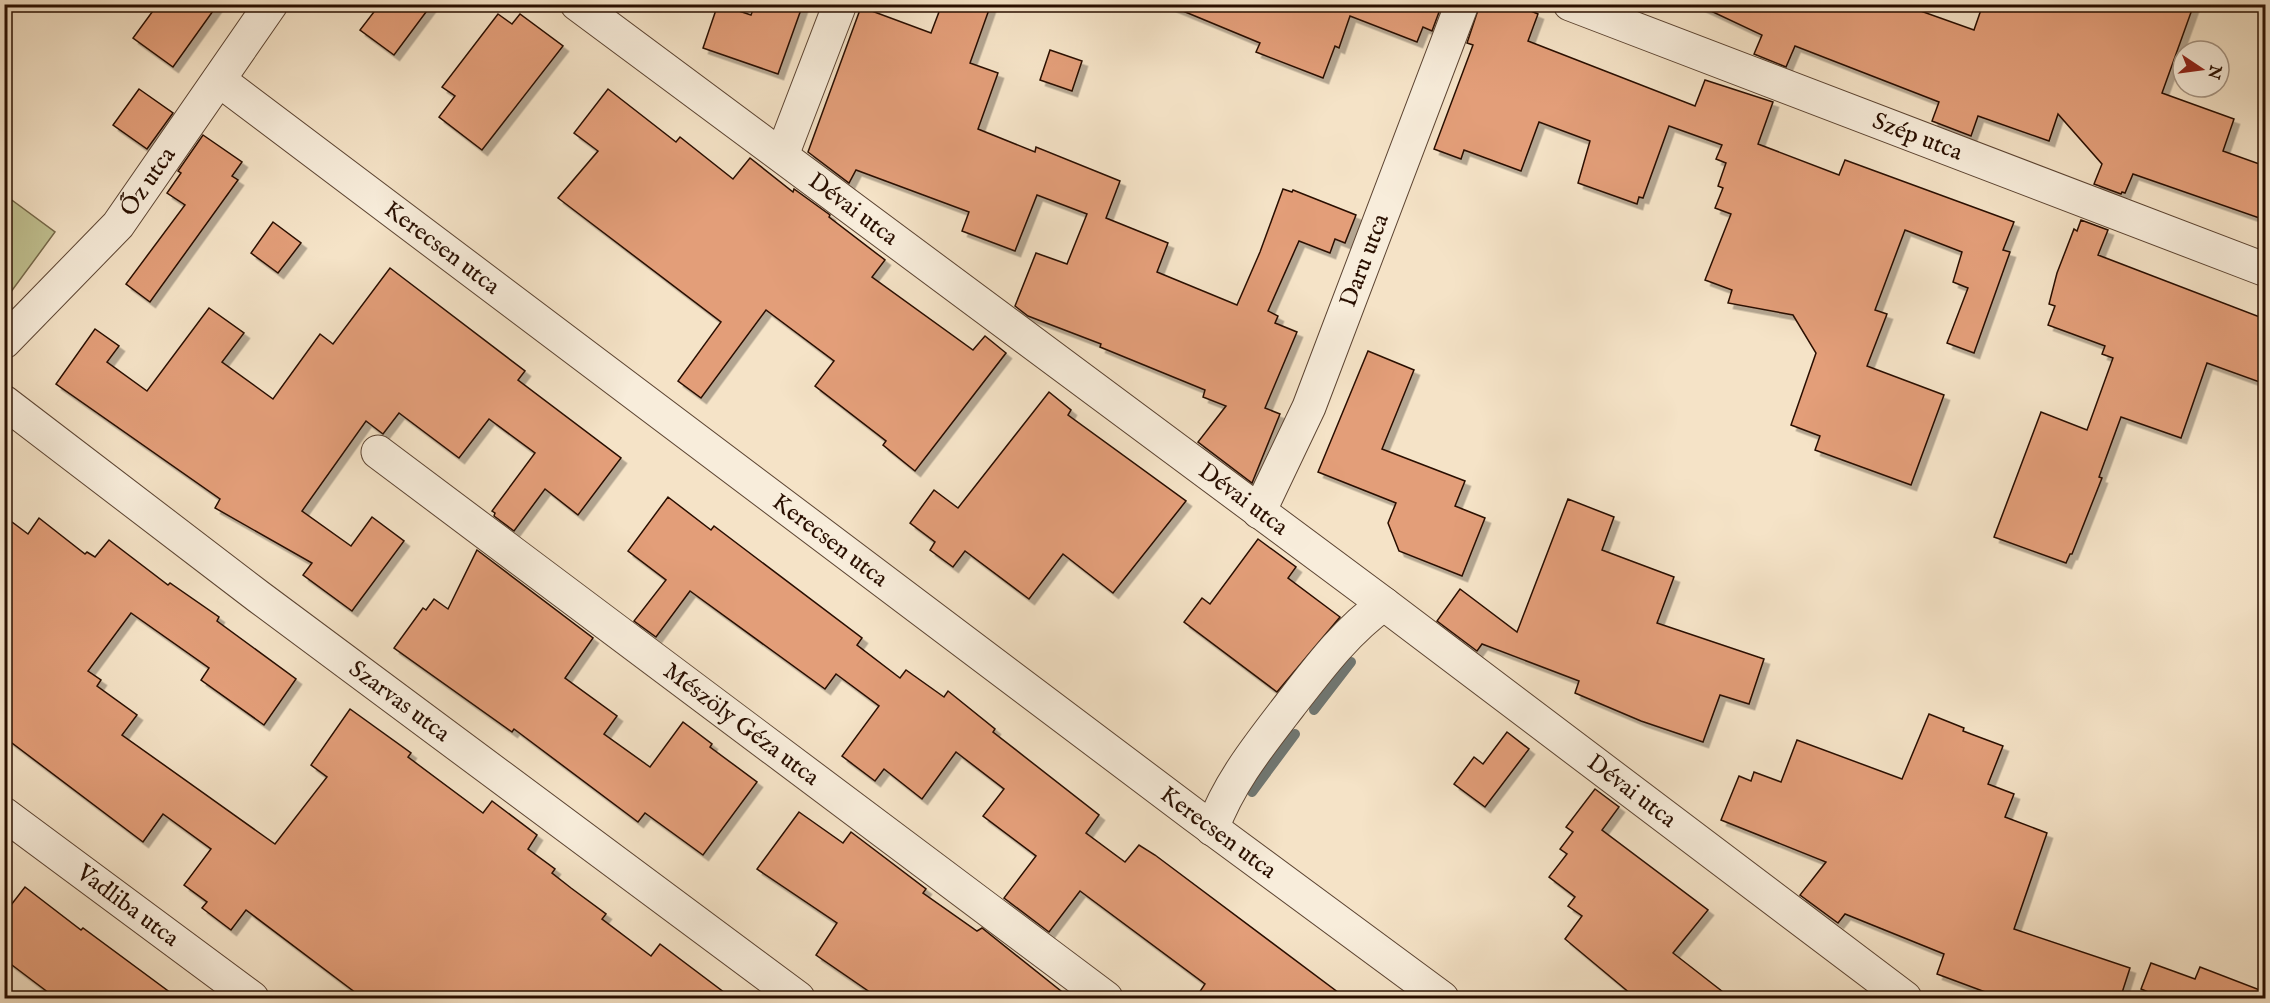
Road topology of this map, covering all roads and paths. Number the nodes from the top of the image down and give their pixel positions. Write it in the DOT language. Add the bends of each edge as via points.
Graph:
graph roads {
  1 [pos="272,4"];
  2 [pos="577,4"];
  3 [pos="840,4"];
  4 [pos="1462,4"];
  5 [pos="1570,4"];
  6 [pos="219,80"];
  7 [pos="782,155"];
  8 [pos="2265,270"];
  9 [pos="4,342"];
  10 [pos="4,402"];
  11 [pos="378,452"];
  12 [pos="1259,512"];
  13 [pos="1384,604"];
  14 [pos="4,814"];
  15 [pos="1212,829"];
  16 [pos="252,999"];
  17 [pos="798,999"];
  18 [pos="1106,999"];
  19 [pos="1442,999"];
  20 [pos="1905,999"];
  1 -- 6 [label="street, Őz utca"];
  2 -- 7 [label="street, Dévai utca"];
  3 -- 7 [label="street"];
  4 -- 12 [label="street, Daru utca" via="1309,407"];
  5 -- 8 [label="street, Szép utca"];
  6 -- 9 [label="street, Őz utca" via="118,225"];
  6 -- 15 [label="street, Kerecsen utca"];
  7 -- 12 [label="street, Dévai utca"];
  10 -- 17 [label="street, Szarvas utca"];
  11 -- 18 [label="street, Mészöly Géza utca"];
  12 -- 13 [label="street, Dévai utca"];
  13 -- 15 [label="street" via="1358,624 1264,738 1224,798"];
  13 -- 20 [label="street, Dévai utca"];
  14 -- 16 [label="street, Vadliba utca"];
  15 -- 19 [label="street, Kerecsen utca"];
}
